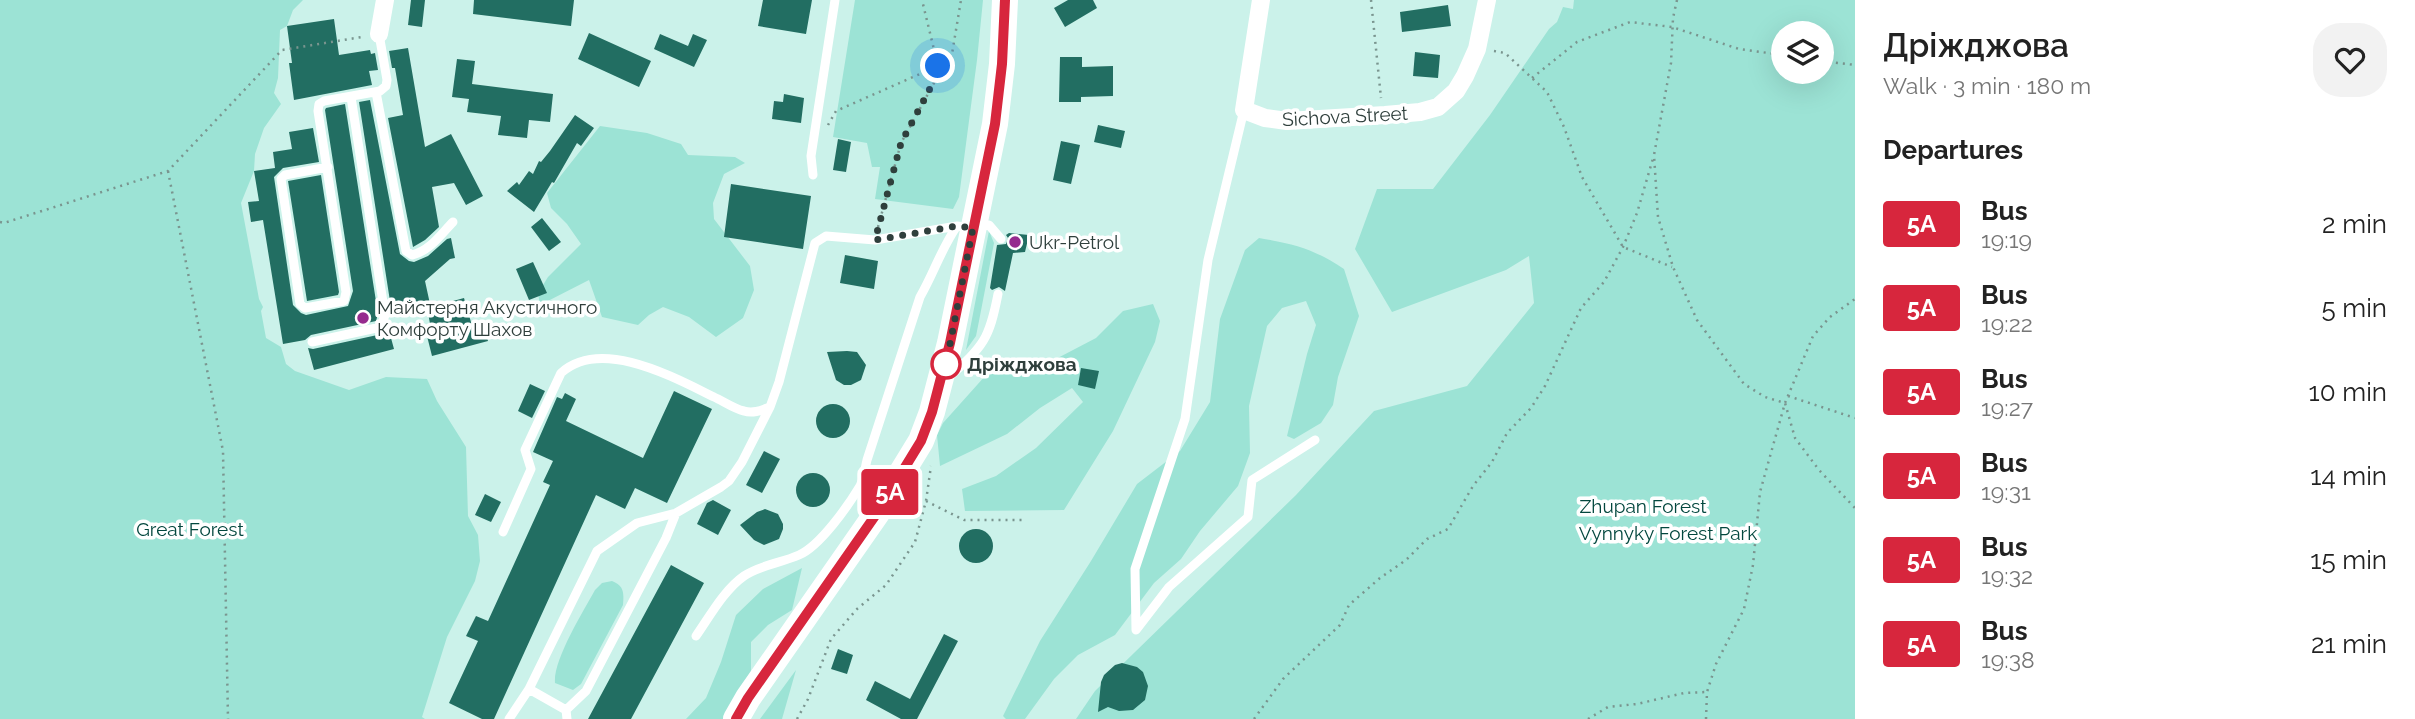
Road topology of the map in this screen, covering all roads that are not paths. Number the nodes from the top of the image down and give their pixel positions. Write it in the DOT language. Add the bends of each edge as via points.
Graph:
graph roads {
  1 [pos="385,0"];
  2 [pos="835,0"];
  3 [pos="1005,0"];
  4 [pos="1261,0"];
  5 [pos="1487,0"];
  6 [pos="379,34"];
  7 [pos="376,92"];
  8 [pos="351,97"];
  9 [pos="1244,110"];
  10 [pos="327,167"];
  11 [pos="813,175"];
  12 [pos="453,222"];
  13 [pos="965,227"];
  14 [pos="1001,239"];
  15 [pos="998,294"];
  16 [pos="312,342"];
  17 [pos="941,384"];
  18 [pos="770,407"];
  19 [pos="1315,440"];
  20 [pos="676,513"];
  21 [pos="503,532"];
  22 [pos="696,636"];
  23 [pos="528,689"];
  24 [pos="566,714"];
  25 [pos="509,719"];
  26 [pos="736,719"];
  1 -- 6 [label="street"];
  2 -- 11 [label="lane" via="811,156"];
  3 -- 13 [label="main road" via="997,109 983,188"];
  4 -- 9 [label="street"];
  5 -- 9 [label="street, Sichova Street" via="1477,50 1455,90 1438,107 1287,121"];
  6 -- 7 [label="lane" via="387,80"];
  7 -- 8 [label="lane"];
  7 -- 12 [label="lane" via="406,251 422,251"];
  8 -- 10 [label="lane" via="319,104"];
  8 -- 16 [label="lane" via="385,315 381,327"];
  9 -- 19 [label="lane" via="1208,260 1185,419 1135,569 1136,630 1170,587 1248,517 1252,480"];
  10 -- 10 [label="lane" via="346,297 305,308 300,304 281,179"];
  13 -- 14 [label="lane" via="989,225"];
  13 -- 17 [label="main road"];
  13 -- 18 [label="lane" via="875,240 826,236 816,243"];
  13 -- 22 [label="lane" via="943,246 920,297 861,484 813,547 743,577"];
  15 -- 17 [label="lane" via="992,327 984,341"];
  17 -- 26 [label="main road" via="921,441 877,513"];
  18 -- 20 [label="lane" via="729,481"];
  18 -- 21 [label="lane" via="745,412 635,363 590,358 571,363 561,373 525,450 531,470"];
  20 -- 23 [label="lane" via="637,523 597,551"];
  20 -- 24 [label="lane" via="586,691"];
  23 -- 24 [label="lane"];
  23 -- 25 [label="lane"];
}
